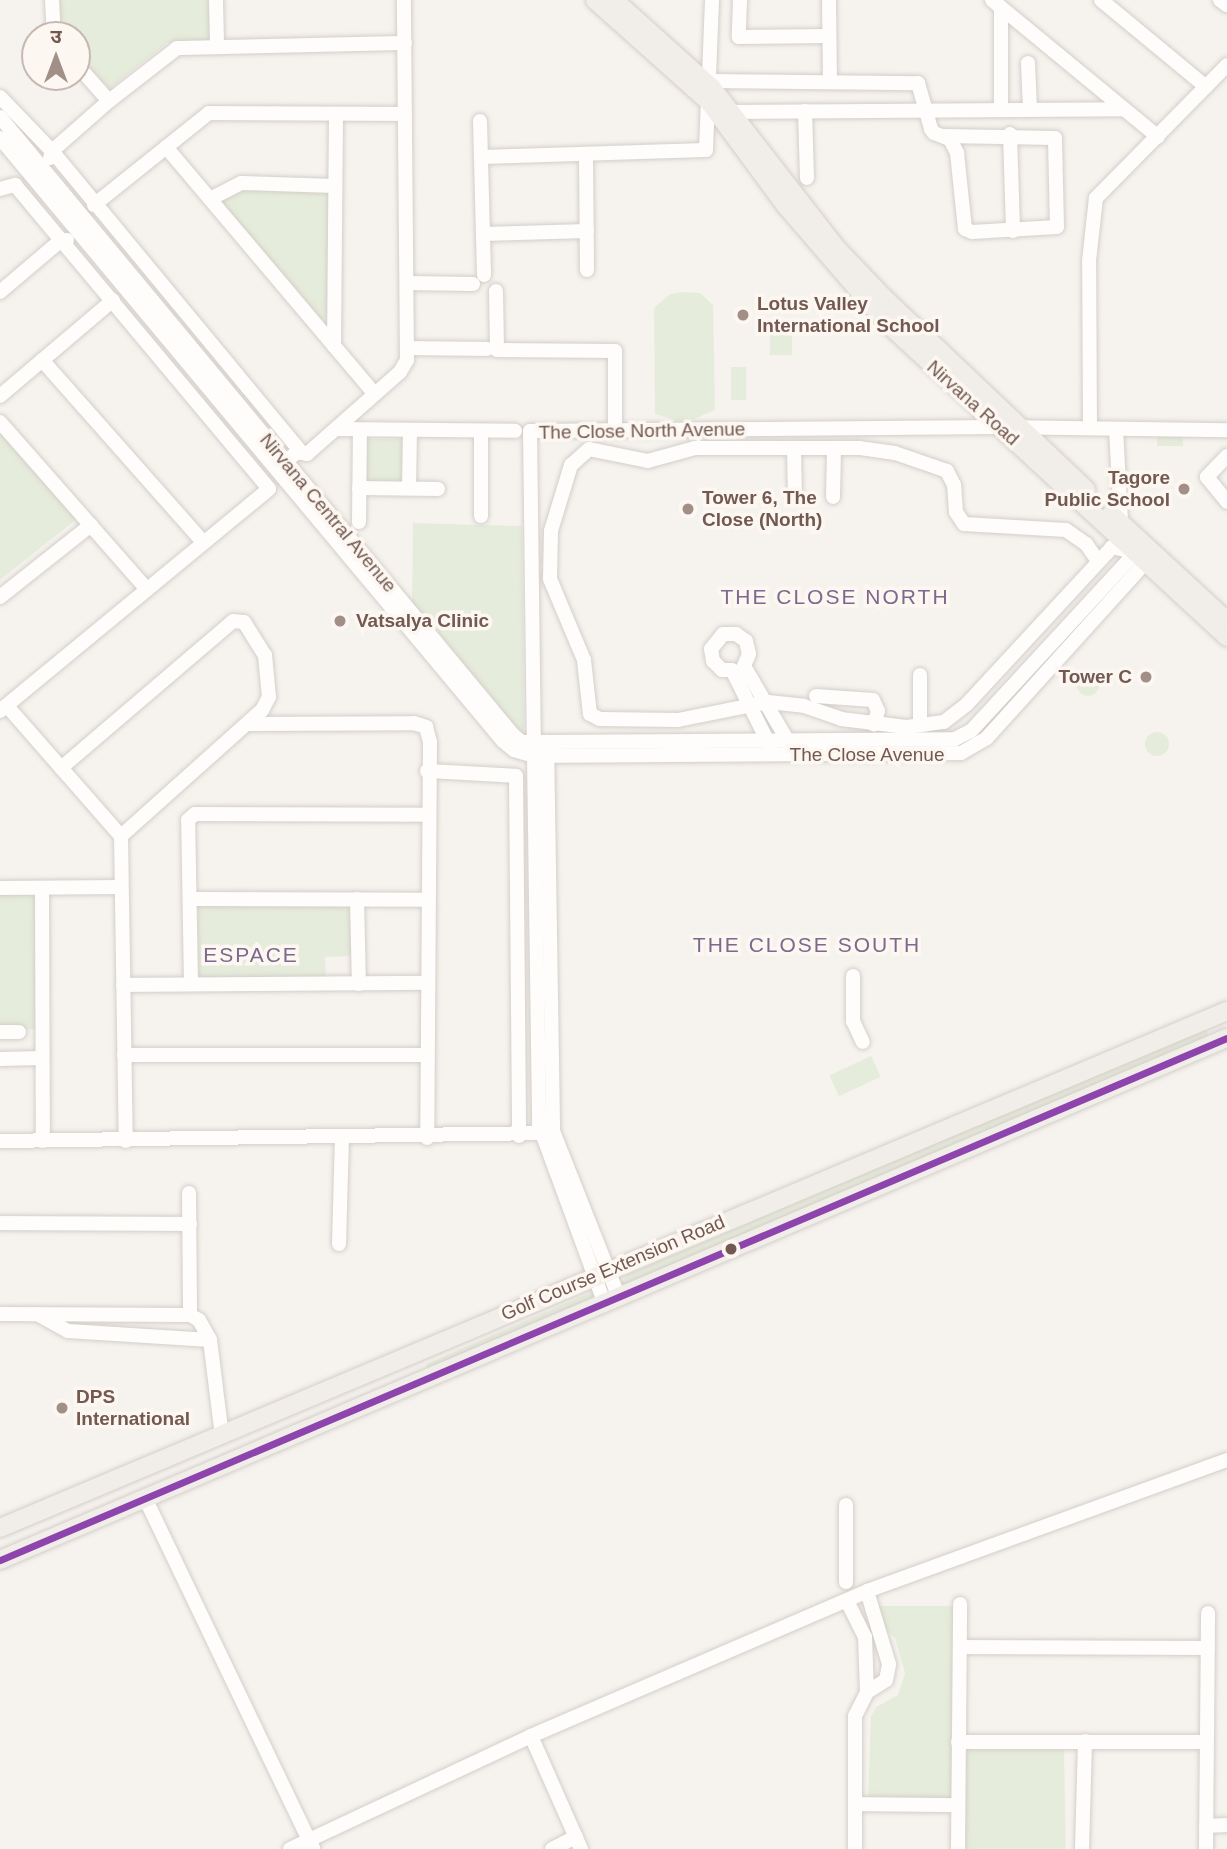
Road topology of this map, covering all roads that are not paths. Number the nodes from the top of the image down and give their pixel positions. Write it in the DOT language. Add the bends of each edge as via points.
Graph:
graph roads {
  1 [pos="52,0"];
  2 [pos="216,0"];
  3 [pos="404,0"];
  4 [pos="594,0"];
  5 [pos="614,0"];
  6 [pos="712,0"];
  7 [pos="740,0"];
  8 [pos="829,0"];
  9 [pos="1101,0"];
  10 [pos="1220,0"];
  11 [pos="996,4"];
  12 [pos="1227,5"];
  13 [pos="53,21"];
  14 [pos="829,37"];
  15 [pos="405,43"];
  16 [pos="217,44"];
  17 [pos="1028,63"];
  18 [pos="1227,65"];
  19 [pos="91,81"];
  20 [pos="830,82"];
  21 [pos="1206,87"];
  22 [pos="711,90"];
  23 [pos="0,97"];
  24 [pos="109,101"];
  25 [pos="1001,109"];
  26 [pos="1030,109"];
  27 [pos="1121,109"];
  28 [pos="926,110"];
  29 [pos="805,111"];
  30 [pos="734,112"];
  31 [pos="405,114"];
  32 [pos="336,115"];
  33 [pos="0,117"];
  34 [pos="480,121"];
  35 [pos="1010,134"];
  36 [pos="945,136"];
  37 [pos="1158,137"];
  38 [pos="3,146"];
  39 [pos="166,146"];
  40 [pos="52,151"];
  41 [pos="586,155"];
  42 [pos="481,157"];
  43 [pos="38,161"];
  44 [pos="807,178"];
  45 [pos="335,186"];
  46 [pos="0,189"];
  47 [pos="210,199"];
  48 [pos="94,205"];
  49 [pos="80,223"];
  50 [pos="587,231"];
  51 [pos="1013,231"];
  52 [pos="483,234"];
  53 [pos="60,241"];
  54 [pos="587,270"];
  55 [pos="408,283"];
  56 [pos="496,291"];
  57 [pos="0,292"];
  58 [pos="113,300"];
  59 [pos="334,346"];
  60 [pos="409,348"];
  61 [pos="487,349"];
  62 [pos="42,360"];
  63 [pos="374,393"];
  64 [pos="0,396"];
  65 [pos="0,422"];
  66 [pos="998,427"];
  67 [pos="1020,428"];
  68 [pos="1090,428"];
  69 [pos="336,429"];
  70 [pos="1116,429"];
  71 [pos="615,430"];
  72 [pos="1227,430"];
  73 [pos="410,431"];
  74 [pos="481,431"];
  75 [pos="515,431"];
  76 [pos="360,432"];
  77 [pos="834,448"];
  78 [pos="794,449"];
  79 [pos="302,453"];
  80 [pos="1227,456"];
  81 [pos="284,469"];
  82 [pos="265,485"];
  83 [pos="359,488"];
  84 [pos="410,488"];
  85 [pos="438,489"];
  86 [pos="795,495"];
  87 [pos="833,497"];
  88 [pos="1227,502"];
  89 [pos="481,516"];
  90 [pos="359,522"];
  91 [pos="1121,522"];
  92 [pos="91,525"];
  93 [pos="203,542"];
  94 [pos="1142,551"];
  95 [pos="1098,561"];
  96 [pos="146,588"];
  97 [pos="0,597"];
  98 [pos="1227,621"];
  99 [pos="1227,637"];
  100 [pos="920,675"];
  101 [pos="816,696"];
  102 [pos="768,702"];
  103 [pos="751,704"];
  104 [pos="4,708"];
  105 [pos="247,724"];
  106 [pos="874,724"];
  107 [pos="920,725"];
  108 [pos="540,749"];
  109 [pos="772,749"];
  110 [pos="793,749"];
  111 [pos="61,768"];
  112 [pos="428,771"];
  113 [pos="426,815"];
  114 [pos="121,836"];
  115 [pos="121,887"];
  116 [pos="0,888"];
  117 [pos="42,888"];
  118 [pos="191,899"];
  119 [pos="357,899"];
  120 [pos="427,900"];
  121 [pos="853,976"];
  122 [pos="427,983"];
  123 [pos="191,984"];
  124 [pos="359,984"];
  125 [pos="123,985"];
  126 [pos="1221,1013"];
  127 [pos="0,1032"];
  128 [pos="19,1032"];
  129 [pos="1226,1038"];
  130 [pos="863,1042"];
  131 [pos="124,1055"];
  132 [pos="427,1055"];
  133 [pos="0,1059"];
  134 [pos="42,1059"];
  135 [pos="522,1136"];
  136 [pos="549,1137"];
  137 [pos="427,1138"];
  138 [pos="342,1139"];
  139 [pos="126,1140"];
  140 [pos="43,1141"];
  141 [pos="0,1142"];
  142 [pos="190,1193"];
  143 [pos="0,1223"];
  144 [pos="190,1224"];
  145 [pos="340,1244"];
  146 [pos="600,1273"];
  147 [pos="612,1301"];
  148 [pos="0,1314"];
  149 [pos="37,1314"];
  150 [pos="190,1315"];
  151 [pos="210,1340"];
  152 [pos="222,1436"];
  153 [pos="1227,1460"];
  154 [pos="146,1500"];
  155 [pos="846,1505"];
  156 [pos="0,1528"];
  157 [pos="0,1560"];
  158 [pos="846,1582"];
  159 [pos="867,1591"];
  160 [pos="846,1601"];
  161 [pos="960,1604"];
  162 [pos="1208,1613"];
  163 [pos="960,1647"];
  164 [pos="1208,1648"];
  165 [pos="867,1692"];
  166 [pos="531,1736"];
  167 [pos="1085,1741"];
  168 [pos="958,1742"];
  169 [pos="1206,1742"];
  170 [pos="855,1804"];
  171 [pos="957,1805"];
  172 [pos="1227,1825"];
  173 [pos="1206,1826"];
  174 [pos="578,1843"];
  175 [pos="311,1845"];
  176 [pos="290,1849"];
  177 [pos="552,1849"];
  178 [pos="564,1849"];
  179 [pos="855,1849"];
  180 [pos="958,1849"];
  181 [pos="1082,1849"];
  182 [pos="1206,1849"];
  1 -- 13 [label="street"];
  2 -- 16 [label="street"];
  3 -- 15 [label="street"];
  4 -- 22 [label="main road, Nirvana Road"];
  5 -- 22 [label="main road, Nirvana Road"];
  6 -- 22 [label="street"];
  7 -- 14 [label="street" via="740,37"];
  8 -- 14 [label="street"];
  9 -- 21 [label="street"];
  10 -- 12 [label="street"];
  11 -- 25 [label="street"];
  11 -- 27 [label="street"];
  14 -- 20 [label="street"];
  15 -- 16 [label="street"];
  15 -- 31 [label="street"];
  16 -- 24 [label="street" via="177,48"];
  17 -- 26 [label="street"];
  18 -- 21 [label="street"];
  19 -- 24 [label="street"];
  20 -- 22 [label="street"];
  20 -- 28 [label="street" via="912,81 921,86"];
  21 -- 37 [label="street"];
  22 -- 30 [label="main road, Nirvana Road"];
  22 -- 41 [label="street" via="709,145 701,153"];
  22 -- 66 [label="main road, Nirvana Road" via="844,276"];
  23 -- 40 [label="street"];
  24 -- 40 [label="street"];
  25 -- 26 [label="street"];
  25 -- 28 [label="street"];
  26 -- 27 [label="street"];
  27 -- 37 [label="street"];
  28 -- 29 [label="street"];
  28 -- 36 [label="street" via="931,129"];
  29 -- 30 [label="street"];
  29 -- 44 [label="street"];
  30 -- 67 [label="main road, Nirvana Road" via="838,250"];
  31 -- 32 [label="street"];
  31 -- 55 [label="street"];
  32 -- 39 [label="street" via="209,113"];
  32 -- 45 [label="street"];
  33 -- 43 [label="street, Nirvana Central Avenue"];
  34 -- 42 [label="street"];
  35 -- 36 [label="street"];
  35 -- 51 [label="street"];
  35 -- 51 [label="street" via="1051,136 1059,149 1057,227"];
  36 -- 51 [label="street" via="953,142 959,162 965,229"];
  37 -- 68 [label="street" via="1103,189 1093,209"];
  38 -- 49 [label="street, Nirvana Central Avenue"];
  39 -- 47 [label="street"];
  39 -- 48 [label="street"];
  40 -- 43 [label="street" via="44,149"];
  40 -- 48 [label="street"];
  41 -- 42 [label="street"];
  41 -- 50 [label="street"];
  42 -- 52 [label="street"];
  43 -- 49 [label="street, Nirvana Central Avenue"];
  45 -- 47 [label="street" via="241,183"];
  45 -- 59 [label="street"];
  46 -- 53 [label="street" via="15,185"];
  47 -- 59 [label="street"];
  48 -- 79 [label="street"];
  49 -- 53 [label="street"];
  49 -- 81 [label="street, Nirvana Central Avenue"];
  50 -- 52 [label="street"];
  50 -- 54 [label="street"];
  52 -- 55 [label="street" via="478,279"];
  53 -- 57 [label="street"];
  53 -- 58 [label="street"];
  55 -- 60 [label="street"];
  56 -- 71 [label="street" via="498,350 615,351"];
  58 -- 62 [label="street"];
  58 -- 82 [label="street"];
  59 -- 63 [label="street"];
  60 -- 61 [label="street"];
  60 -- 63 [label="street" via="400,372"];
  62 -- 64 [label="street"];
  62 -- 93 [label="street"];
  63 -- 69 [label="street"];
  65 -- 92 [label="street"];
  66 -- 67 [label="street, The Close North Avenue"];
  66 -- 71 [label="street, The Close North Avenue"];
  66 -- 94 [label="main road, Nirvana Road"];
  67 -- 68 [label="street, The Close North Avenue"];
  67 -- 91 [label="main road, Nirvana Road"];
  68 -- 70 [label="street, The Close North Avenue"];
  69 -- 76 [label="street, The Close North Avenue"];
  69 -- 79 [label="street"];
  70 -- 72 [label="street, The Close North Avenue"];
  70 -- 91 [label="street"];
  71 -- 108 [label="street, The Close North Avenue" via="530,431"];
  73 -- 74 [label="street, The Close North Avenue"];
  73 -- 76 [label="street, The Close North Avenue"];
  73 -- 84 [label="street"];
  74 -- 75 [label="street, The Close North Avenue"];
  74 -- 89 [label="street"];
  76 -- 83 [label="street"];
  77 -- 78 [label="street"];
  77 -- 87 [label="street"];
  77 -- 95 [label="street" via="895,453 940,468 952,478 956,512 964,524 1066,530 1086,544"];
  78 -- 86 [label="street"];
  78 -- 103 [label="street" via="695,448 648,461 589,449 571,465 551,531 550,579 584,660 590,713 600,719 678,720"];
  79 -- 81 [label="street" via="303,459"];
  80 -- 88 [label="street" via="1207,477"];
  81 -- 82 [label="street"];
  81 -- 108 [label="street, Nirvana Central Avenue" via="513,735"];
  82 -- 93 [label="street" via="269,489"];
  83 -- 84 [label="street"];
  83 -- 90 [label="street"];
  84 -- 85 [label="street"];
  91 -- 94 [label="main road, Nirvana Road"];
  92 -- 96 [label="street"];
  92 -- 97 [label="street"];
  93 -- 96 [label="street"];
  94 -- 95 [label="street" via="1112,547"];
  94 -- 98 [label="main road, Nirvana Road"];
  94 -- 99 [label="main road, Nirvana Road"];
  94 -- 110 [label="street, The Close Avenue" via="988,738 958,746 911,749"];
  95 -- 107 [label="street" via="967,704 944,722"];
  96 -- 104 [label="street"];
  100 -- 107 [label="street"];
  101 -- 106 [label="street" via="873,700 878,711"];
  102 -- 103 [label="street"];
  102 -- 103 [label="street" via="738,668"];
  102 -- 106 [label="street"];
  102 -- 110 [label="street"];
  103 -- 109 [label="street"];
  104 -- 111 [label="street"];
  105 -- 111 [label="street" via="269,697 269,678 265,655 244,622 238,620"];
  105 -- 112 [label="street" via="420,724 426,727 430,742"];
  105 -- 114 [label="street"];
  106 -- 107 [label="street"];
  108 -- 109 [label="street, The Close Avenue"];
  108 -- 136 [label="street"];
  109 -- 110 [label="street, The Close Avenue"];
  111 -- 114 [label="street"];
  112 -- 113 [label="street"];
  112 -- 135 [label="street" via="516,776"];
  113 -- 118 [label="street" via="195,814 188,820"];
  113 -- 120 [label="street"];
  114 -- 115 [label="street"];
  115 -- 117 [label="street"];
  115 -- 125 [label="street"];
  116 -- 117 [label="street"];
  117 -- 134 [label="street"];
  118 -- 119 [label="street"];
  118 -- 123 [label="street"];
  119 -- 120 [label="street"];
  119 -- 124 [label="street"];
  120 -- 122 [label="street"];
  121 -- 130 [label="street" via="853,1021"];
  122 -- 124 [label="street"];
  122 -- 132 [label="street"];
  123 -- 124 [label="street"];
  123 -- 125 [label="street"];
  125 -- 131 [label="street"];
  126 -- 129 [label="main road"];
  126 -- 146 [label="main road, Golf Course Extension Road"];
  127 -- 128 [label="street"];
  129 -- 147 [label="main road, Golf Course Extension Road"];
  131 -- 132 [label="street"];
  131 -- 139 [label="street"];
  132 -- 137 [label="street"];
  133 -- 134 [label="street"];
  134 -- 140 [label="street"];
  135 -- 136 [label="street"];
  135 -- 137 [label="street"];
  136 -- 146 [label="street"];
  137 -- 138 [label="street"];
  138 -- 139 [label="street"];
  138 -- 145 [label="street"];
  139 -- 140 [label="street"];
  140 -- 141 [label="street"];
  142 -- 144 [label="street"];
  143 -- 144 [label="street"];
  144 -- 150 [label="street"];
  146 -- 147 [label="street"];
  146 -- 152 [label="main road, Golf Course Extension Road"];
  147 -- 154 [label="main road, Golf Course Extension Road"];
  148 -- 149 [label="street"];
  149 -- 150 [label="street"];
  149 -- 151 [label="street" via="68,1331"];
  150 -- 151 [label="street" via="199,1320"];
  151 -- 152 [label="street" via="217,1366"];
  152 -- 156 [label="main road, Golf Course Extension Road"];
  153 -- 159 [label="street"];
  154 -- 157 [label="main road, Golf Course Extension Road"];
  154 -- 175 [label="street"];
  155 -- 158 [label="street"];
  159 -- 160 [label="street"];
  159 -- 165 [label="street" via="889,1664 886,1681"];
  160 -- 165 [label="street" via="865,1637"];
  160 -- 166 [label="street"];
  161 -- 163 [label="street"];
  162 -- 164 [label="street"];
  163 -- 164 [label="street"];
  163 -- 168 [label="street"];
  164 -- 169 [label="street"];
  165 -- 170 [label="street" via="855,1716"];
  166 -- 174 [label="street"];
  166 -- 175 [label="street"];
  167 -- 168 [label="street"];
  167 -- 169 [label="street"];
  167 -- 181 [label="street"];
  168 -- 171 [label="street"];
  169 -- 173 [label="street"];
  170 -- 171 [label="street"];
  170 -- 179 [label="street"];
  171 -- 180 [label="street"];
  172 -- 173 [label="street"];
  173 -- 182 [label="street"];
  174 -- 177 [label="street"];
  174 -- 178 [label="street"];
  175 -- 176 [label="street"];
}
